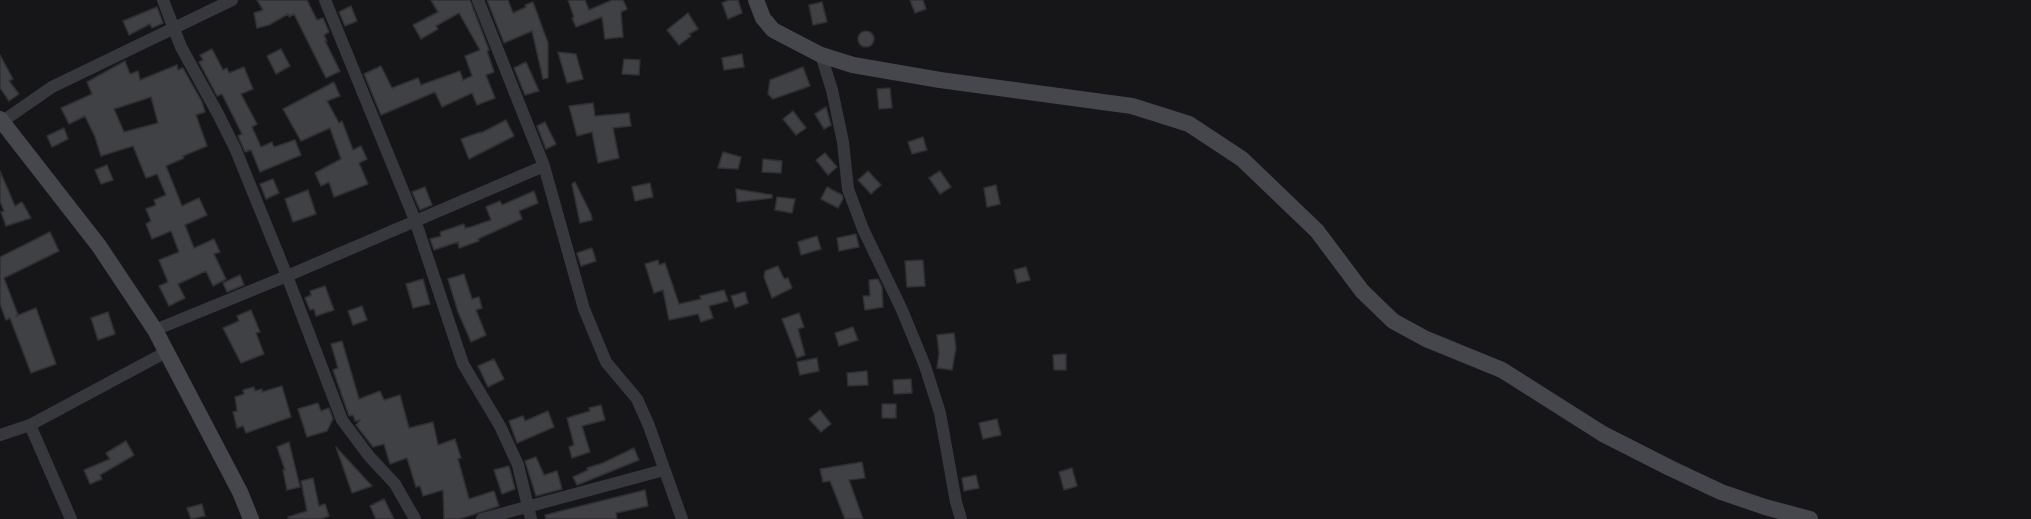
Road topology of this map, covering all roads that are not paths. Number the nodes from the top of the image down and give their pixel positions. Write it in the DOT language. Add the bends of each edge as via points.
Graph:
graph roads {
  1 [pos="163,0"];
  2 [pos="232,0"];
  3 [pos="325,0"];
  4 [pos="478,0"];
  5 [pos="756,0"];
  6 [pos="174,29"];
  7 [pos="821,55"];
  8 [pos="1,121"];
  9 [pos="544,166"];
  10 [pos="415,220"];
  11 [pos="287,276"];
  12 [pos="155,330"];
  13 [pos="168,351"];
  14 [pos="30,425"];
  15 [pos="0,435"];
  16 [pos="664,470"];
  17 [pos="530,513"];
  18 [pos="70,519"];
  19 [pos="251,519"];
  20 [pos="415,519"];
  21 [pos="482,519"];
  22 [pos="682,519"];
  23 [pos="961,519"];
  24 [pos="1810,519"];
  1 -- 6 [label="street"];
  2 -- 6 [label="street"];
  3 -- 10 [label="street"];
  4 -- 9 [label="street"];
  5 -- 7 [label="street" via="773,30"];
  6 -- 8 [label="street" via="52,87"];
  6 -- 11 [label="street" via="235,148"];
  7 -- 23 [label="street" via="843,142 848,189 925,366 940,413"];
  7 -- 24 [label="street" via="852,65 940,80 1132,106 1189,124 1242,159 1317,231 1362,291 1393,321 1502,370 1603,434 1670,468 1721,492"];
  8 -- 12 [label="street" via="99,246"];
  9 -- 10 [label="street"];
  9 -- 16 [label="street" via="584,309 606,362 638,399"];
  10 -- 11 [label="street"];
  10 -- 17 [label="street" via="464,364 518,465"];
  11 -- 12 [label="street"];
  11 -- 20 [label="street" via="342,420 395,484"];
  12 -- 13 [label="street"];
  13 -- 14 [label="street"];
  13 -- 19 [label="street"];
  14 -- 15 [label="street"];
  14 -- 18 [label="street"];
  16 -- 17 [label="street"];
  16 -- 22 [label="street"];
  17 -- 21 [label="street"];
}
